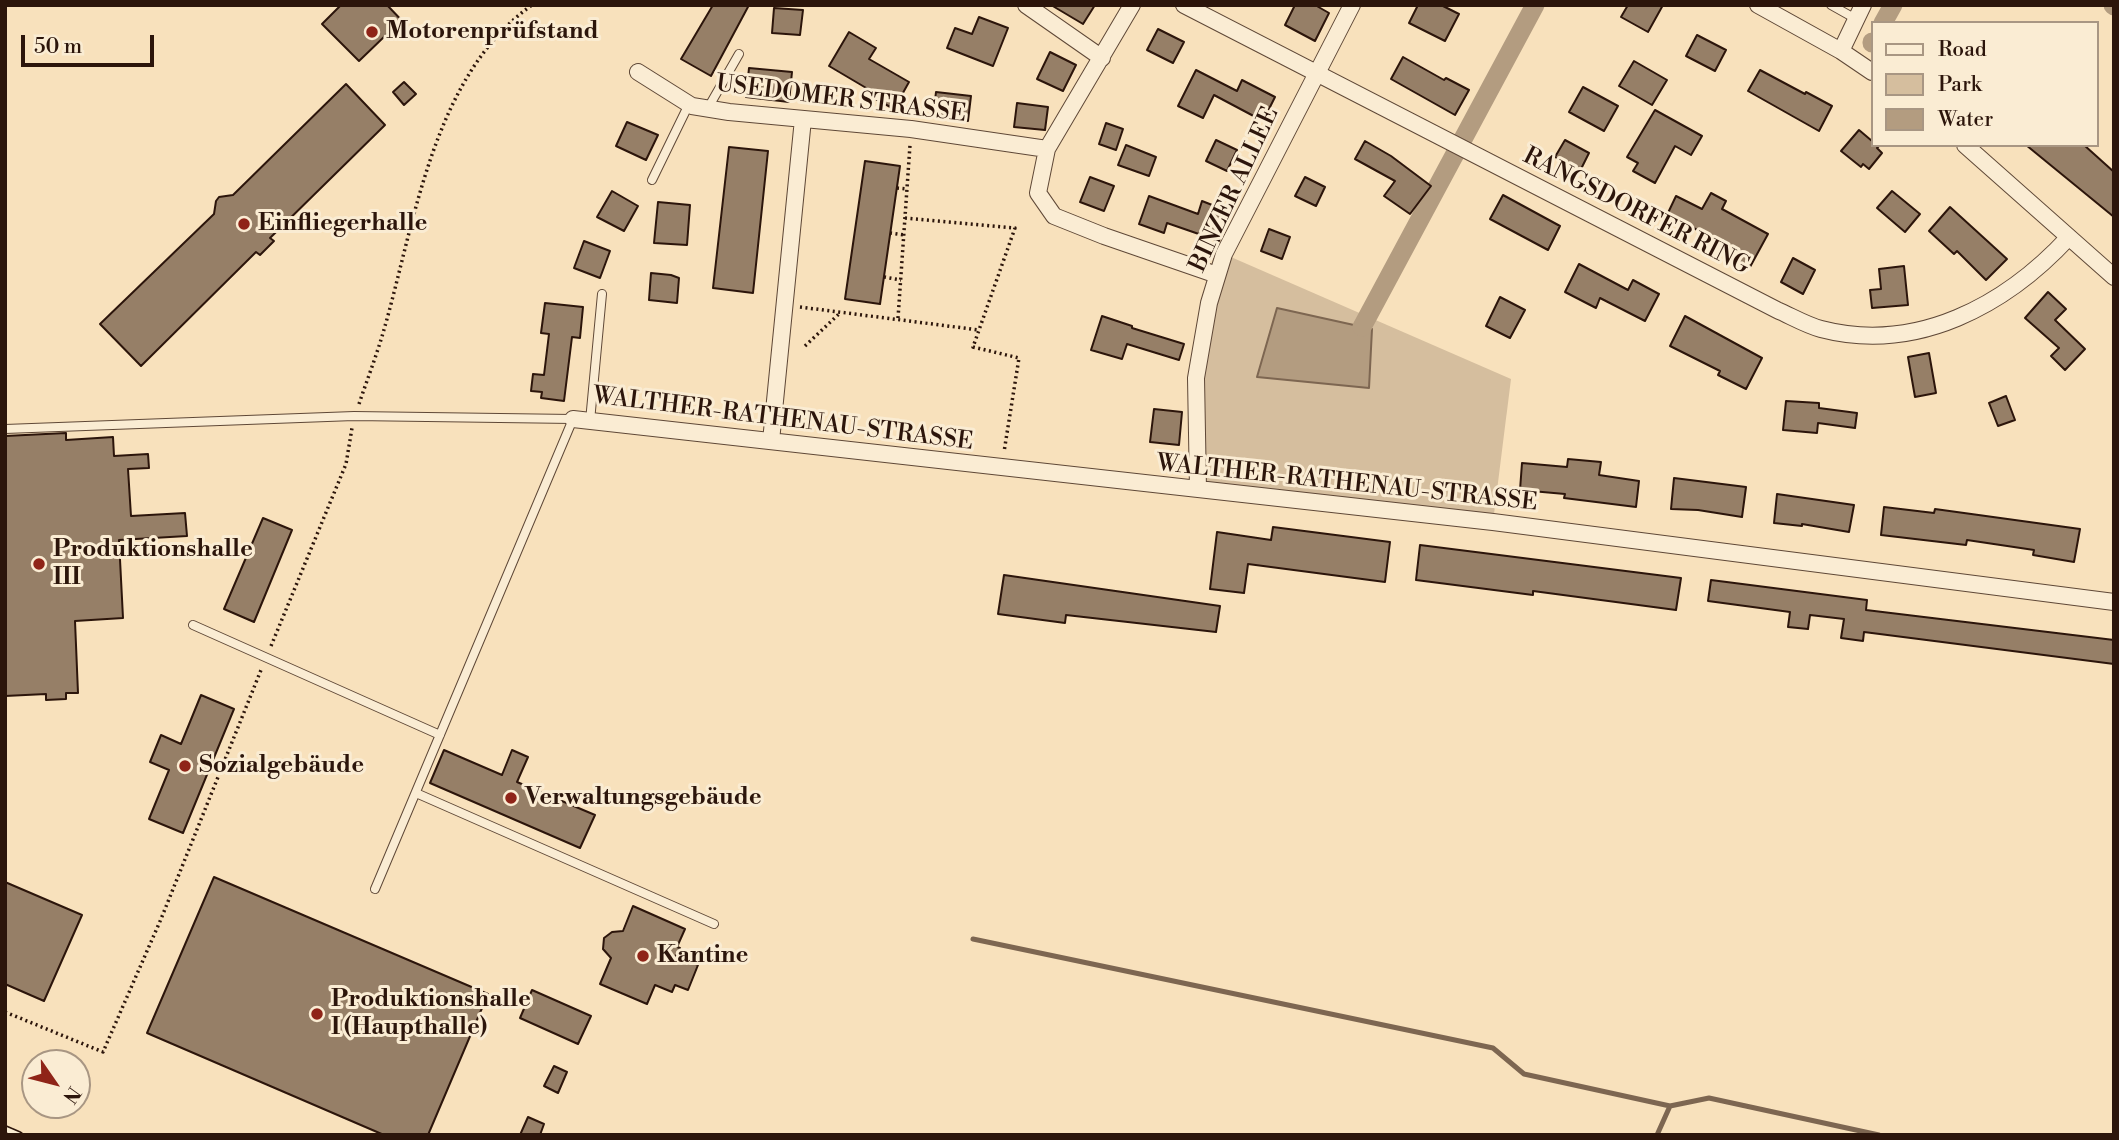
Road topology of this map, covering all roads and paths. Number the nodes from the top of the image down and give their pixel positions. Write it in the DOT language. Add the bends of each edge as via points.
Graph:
graph roads {
  1 [pos="532,5"];
  2 [pos="1026,5"];
  3 [pos="1132,5"];
  4 [pos="1184,5"];
  5 [pos="1352,5"];
  6 [pos="1758,5"];
  7 [pos="1832,5"];
  8 [pos="1860,12"];
  9 [pos="1841,51"];
  10 [pos="739,54"];
  11 [pos="1102,58"];
  12 [pos="1870,71"];
  13 [pos="638,72"];
  14 [pos="1317,73"];
  15 [pos="690,104"];
  16 [pos="708,108"];
  17 [pos="803,119"];
  18 [pos="911,129"];
  19 [pos="1967,147"];
  20 [pos="1047,149"];
  21 [pos="652,180"];
  22 [pos="897,188"];
  23 [pos="907,189"];
  24 [pos="905,218"];
  25 [pos="890,233"];
  26 [pos="904,235"];
  27 [pos="2069,237"];
  28 [pos="1217,275"];
  29 [pos="884,277"];
  30 [pos="2114,277"];
  31 [pos="901,279"];
  32 [pos="602,295"];
  33 [pos="784,305"];
  34 [pos="841,312"];
  35 [pos="898,318"];
  36 [pos="979,330"];
  37 [pos="805,346"];
  38 [pos="354,416"];
  39 [pos="582,420"];
  40 [pos="5,429"];
  41 [pos="771,441"];
  42 [pos="1002,468"];
  43 [pos="1198,489"];
  44 [pos="2114,602"];
  45 [pos="193,625"];
  46 [pos="266,658"];
  47 [pos="440,735"];
  48 [pos="416,793"];
  49 [pos="375,889"];
  50 [pos="714,924"];
  51 [pos="5,1012"];
  1 -- 38 [label="path" via="491,44 449,113"];
  2 -- 11 [label="street"];
  3 -- 11 [label="street"];
  4 -- 14 [label="street, RANGSDORFER RING"];
  5 -- 14 [label="street, BINZER ALLEE"];
  6 -- 9 [label="street"];
  7 -- 8 [label="lane"];
  8 -- 9 [label="street"];
  9 -- 12 [label="street"];
  10 -- 16 [label="lane"];
  11 -- 20 [label="street"];
  13 -- 15 [label="street, USEDOMER STRASSE"];
  14 -- 27 [label="street, RANGSDORFER RING" via="1821,329 1864,335 1909,333 1956,320 2030,275"];
  14 -- 28 [label="street, BINZER ALLEE"];
  15 -- 16 [label="street, USEDOMER STRASSE"];
  15 -- 21 [label="lane"];
  16 -- 17 [label="street, USEDOMER STRASSE"];
  17 -- 18 [label="street, USEDOMER STRASSE"];
  17 -- 33 [label="street"];
  18 -- 20 [label="street, USEDOMER STRASSE"];
  18 -- 23 [label="path"];
  19 -- 27 [label="street"];
  20 -- 28 [label="street" via="1038,194 1054,216"];
  22 -- 23 [label="path"];
  23 -- 24 [label="path"];
  24 -- 26 [label="path"];
  24 -- 36 [label="path" via="1015,228"];
  25 -- 26 [label="path"];
  26 -- 31 [label="path"];
  27 -- 30 [label="street"];
  28 -- 43 [label="street, BINZER ALLEE" via="1196,379"];
  29 -- 31 [label="path"];
  31 -- 35 [label="path"];
  32 -- 39 [label="lane"];
  33 -- 34 [label="path"];
  33 -- 41 [label="street"];
  34 -- 35 [label="path"];
  34 -- 37 [label="path"];
  35 -- 36 [label="path"];
  36 -- 42 [label="path" via="973,348 1018,359"];
  38 -- 39 [label="lane"];
  38 -- 40 [label="lane"];
  38 -- 46 [label="path" via="346,464"];
  39 -- 41 [label="street, WALTHER-RATHENAU-STRASSE"];
  39 -- 47 [label="lane"];
  41 -- 42 [label="street, WALTHER-RATHENAU-STRASSE"];
  42 -- 43 [label="street, WALTHER-RATHENAU-STRASSE"];
  43 -- 44 [label="street, WALTHER-RATHENAU-STRASSE"];
  45 -- 46 [label="lane"];
  46 -- 47 [label="lane"];
  46 -- 51 [label="path" via="103,1052"];
  47 -- 48 [label="lane"];
  48 -- 49 [label="lane"];
  48 -- 50 [label="lane"];
}
